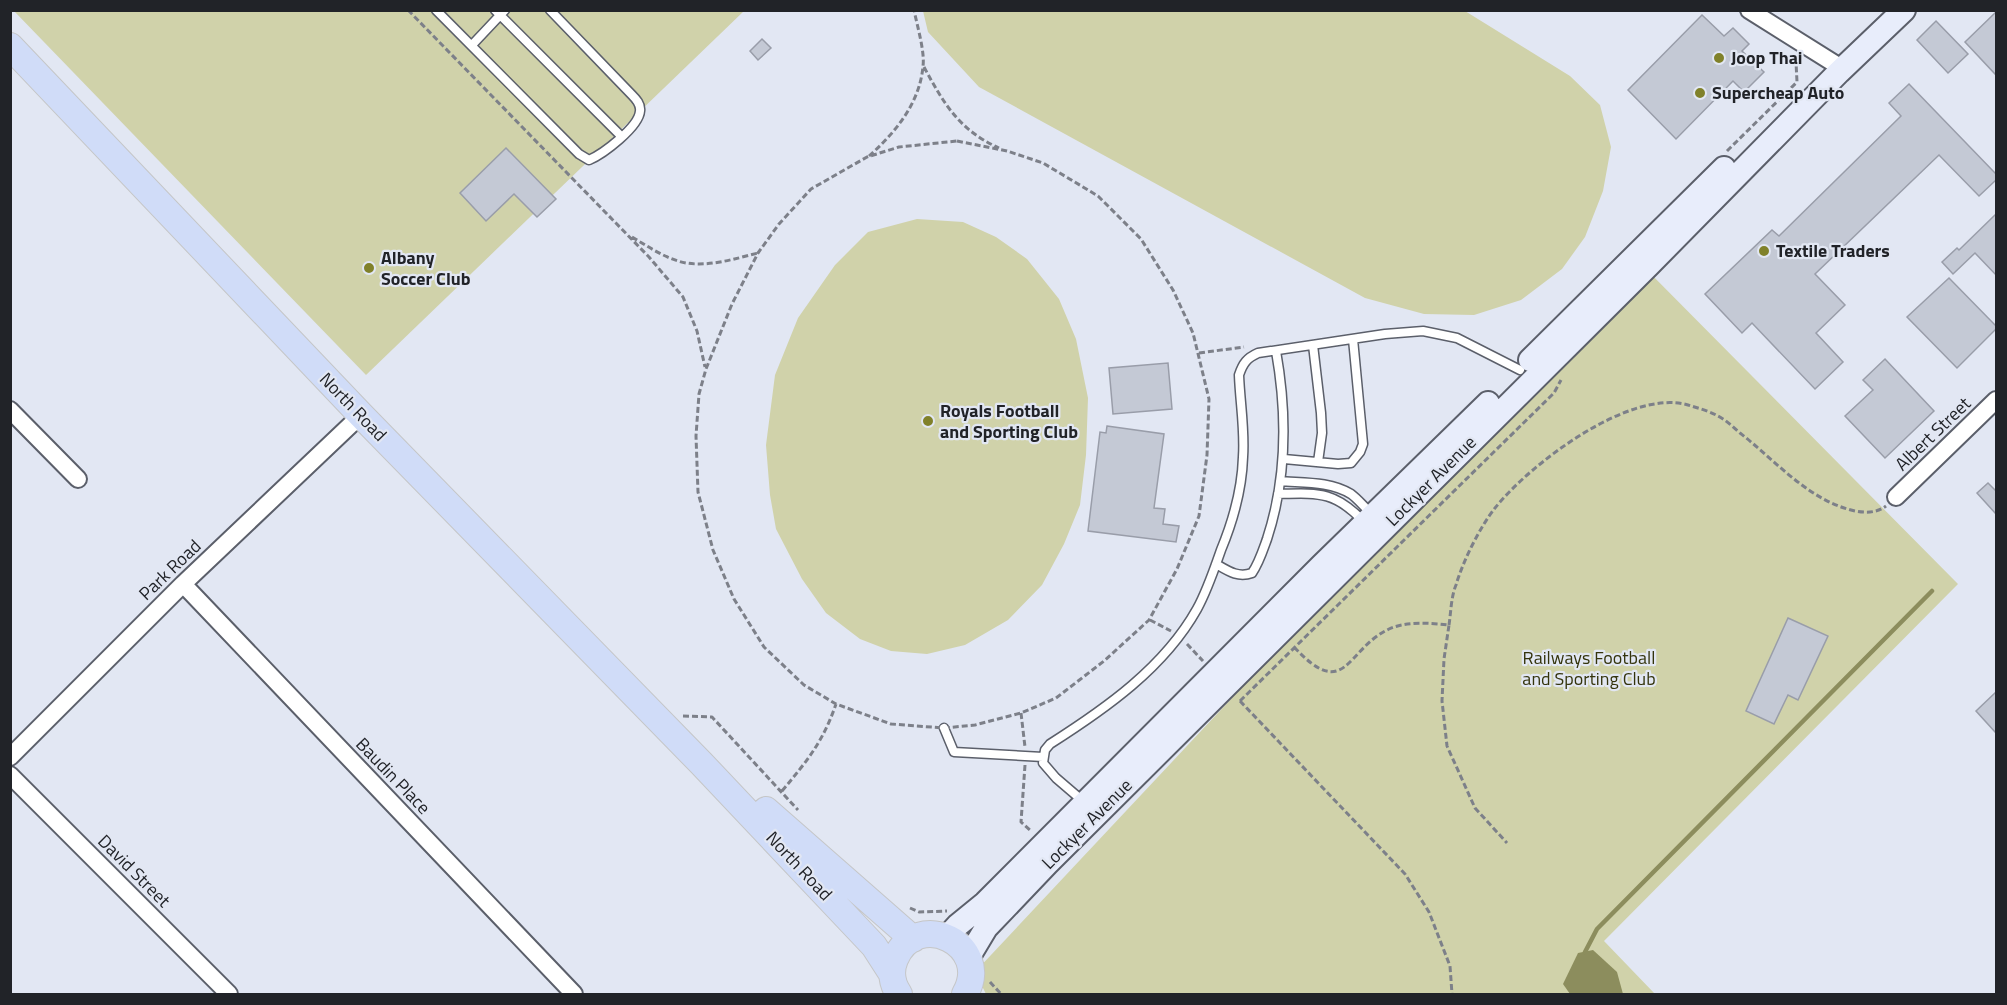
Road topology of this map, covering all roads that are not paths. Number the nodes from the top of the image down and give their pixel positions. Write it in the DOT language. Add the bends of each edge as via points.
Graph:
graph roads {
  1 [pos="436,10"];
  2 [pos="550,10"];
  3 [pos="1749,10"];
  4 [pos="1882,10"];
  5 [pos="1904,10"];
  6 [pos="500,12"];
  7 [pos="472,45"];
  8 [pos="10,46"];
  9 [pos="1837,66"];
  10 [pos="621,136"];
  11 [pos="1353,339"];
  12 [pos="1313,345"];
  13 [pos="1276,351"];
  14 [pos="1520,370"];
  15 [pos="1996,400"];
  16 [pos="10,410"];
  17 [pos="361,415"];
  18 [pos="1284,459"];
  19 [pos="1318,462"];
  20 [pos="78,479"];
  21 [pos="1280,482"];
  22 [pos="1278,494"];
  23 [pos="1896,497"];
  24 [pos="1374,525"];
  25 [pos="1216,564"];
  26 [pos="183,584"];
  27 [pos="1220,679"];
  28 [pos="944,728"];
  29 [pos="10,757"];
  30 [pos="1042,757"];
  31 [pos="701,763"];
  32 [pos="10,775"];
  33 [pos="1090,809"];
  34 [pos="952,931"];
  35 [pos="912,939"];
  36 [pos="973,980"];
  37 [pos="896,984"];
  38 [pos="229,994"];
  39 [pos="574,994"];
  1 -- 7 [label="lane"];
  2 -- 10 [label="lane" via="638,102 638,120"];
  3 -- 9 [label="street"];
  4 -- 9 [label="main road, Lockyer Avenue"];
  5 -- 9 [label="main road, Lockyer Avenue"];
  6 -- 7 [label="lane"];
  6 -- 10 [label="lane"];
  7 -- 10 [label="lane" via="579,154 589,160"];
  8 -- 17 [label="main road, North Road"];
  9 -- 14 [label="main road, Lockyer Avenue"];
  9 -- 24 [label="main road, Lockyer Avenue" via="1649,266"];
  11 -- 12 [label="lane"];
  11 -- 14 [label="lane" via="1423,331 1457,338"];
  11 -- 19 [label="lane" via="1363,444 1351,463"];
  12 -- 13 [label="lane"];
  12 -- 19 [label="lane" via="1322,434"];
  13 -- 18 [label="lane" via="1282,382"];
  13 -- 25 [label="lane" via="1250,357 1239,375 1242,473 1238,498"];
  14 -- 24 [label="main road, Lockyer Avenue"];
  15 -- 23 [label="street, Albert Street"];
  16 -- 20 [label="street"];
  17 -- 26 [label="street, Park Road"];
  17 -- 31 [label="main road, North Road"];
  18 -- 19 [label="lane"];
  18 -- 21 [label="lane"];
  21 -- 22 [label="lane"];
  21 -- 24 [label="lane" via="1335,487 1351,495"];
  22 -- 24 [label="lane" via="1334,497"];
  22 -- 25 [label="lane" via="1272,524 1252,573 1236,574"];
  24 -- 27 [label="main road, Lockyer Avenue"];
  24 -- 27 [label="main road, Lockyer Avenue" via="1279,631"];
  25 -- 30 [label="lane" via="1197,609 1170,648 1110,704 1050,744"];
  26 -- 29 [label="street, Park Road"];
  26 -- 39 [label="street, Baudin Place"];
  27 -- 33 [label="main road, Lockyer Avenue"];
  28 -- 30 [label="lane" via="954,752"];
  30 -- 33 [label="lane" via="1056,778"];
  31 -- 35 [label="main road, North Road" via="752,798 773,801"];
  31 -- 37 [label="main road, North Road" via="874,946"];
  32 -- 38 [label="street, David Street"];
  33 -- 34 [label="main road, Lockyer Avenue"];
  33 -- 36 [label="main road, Lockyer Avenue" via="986,928"];
  34 -- 35 [label="main road"];
  34 -- 36 [label="main road" via="963,949"];
  35 -- 37 [label="main road" via="893,963"];
}
